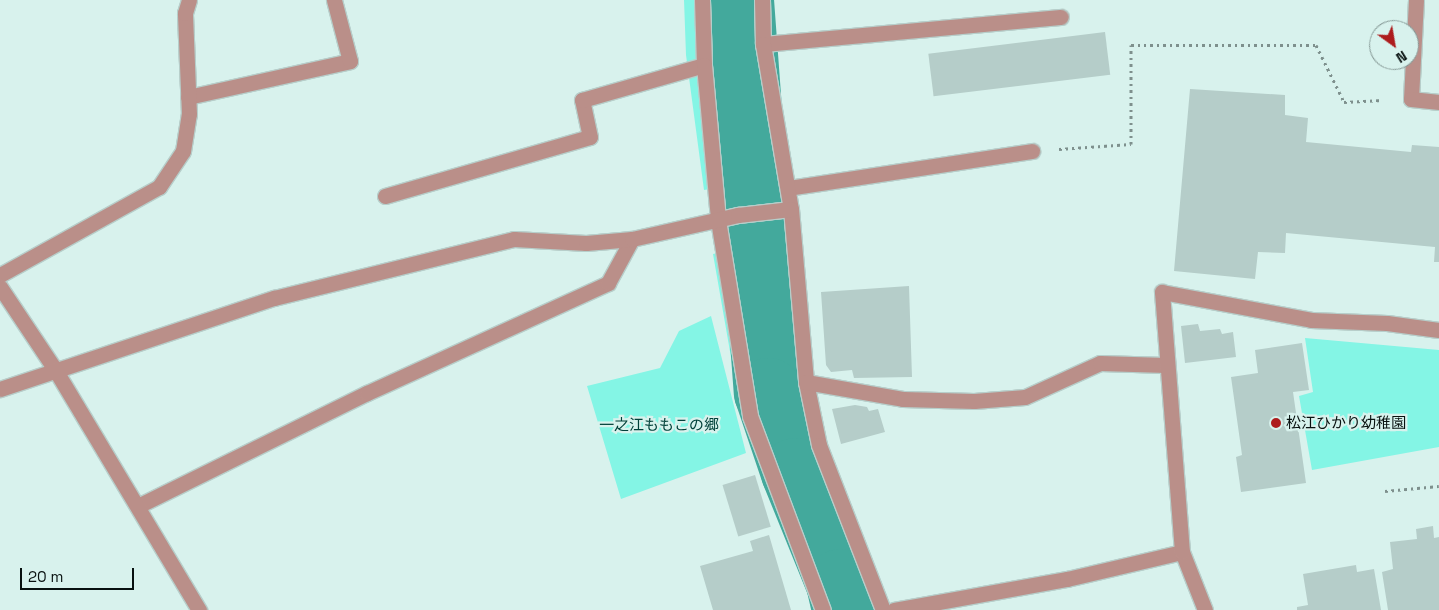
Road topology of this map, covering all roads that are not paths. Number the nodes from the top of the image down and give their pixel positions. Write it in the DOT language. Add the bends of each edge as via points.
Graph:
graph roads {
  1 [pos="190,0"];
  2 [pos="334,0"];
  3 [pos="702,0"];
  4 [pos="762,0"];
  5 [pos="1416,0"];
  6 [pos="1061,17"];
  7 [pos="764,44"];
  8 [pos="704,65"];
  9 [pos="188,97"];
  10 [pos="1439,102"];
  11 [pos="1032,151"];
  12 [pos="788,188"];
  13 [pos="385,196"];
  14 [pos="791,209"];
  15 [pos="718,220"];
  16 [pos="632,239"];
  17 [pos="0,274"];
  18 [pos="0,287"];
  19 [pos="1439,330"];
  20 [pos="1166,365"];
  21 [pos="56,371"];
  22 [pos="806,382"];
  23 [pos="0,389"];
  24 [pos="138,506"];
  25 [pos="1182,552"];
  26 [pos="200,610"];
  27 [pos="823,610"];
  28 [pos="883,610"];
  29 [pos="894,610"];
  30 [pos="1205,610"];
  1 -- 9 [label="street" via="185,13"];
  2 -- 9 [label="street" via="350,61"];
  3 -- 8 [label="street"];
  4 -- 7 [label="street"];
  5 -- 10 [label="street" via="1411,99"];
  6 -- 7 [label="street"];
  7 -- 12 [label="street"];
  8 -- 13 [label="street" via="582,100 590,137"];
  8 -- 15 [label="street"];
  9 -- 17 [label="street" via="184,151 159,187"];
  11 -- 12 [label="street"];
  12 -- 14 [label="street"];
  14 -- 15 [label="street"];
  14 -- 22 [label="street"];
  15 -- 16 [label="street"];
  15 -- 27 [label="street" via="750,416"];
  16 -- 21 [label="street" via="586,243 514,239 274,298"];
  16 -- 24 [label="street" via="608,283 367,393"];
  18 -- 21 [label="street"];
  19 -- 20 [label="street" via="1387,323 1311,320 1162,292"];
  20 -- 22 [label="street" via="1100,363 1025,397 974,402 903,399"];
  20 -- 25 [label="street"];
  21 -- 23 [label="street"];
  21 -- 24 [label="street"];
  22 -- 28 [label="street" via="819,445"];
  24 -- 26 [label="street"];
  25 -- 29 [label="street" via="1068,579"];
  25 -- 30 [label="street"];
}
